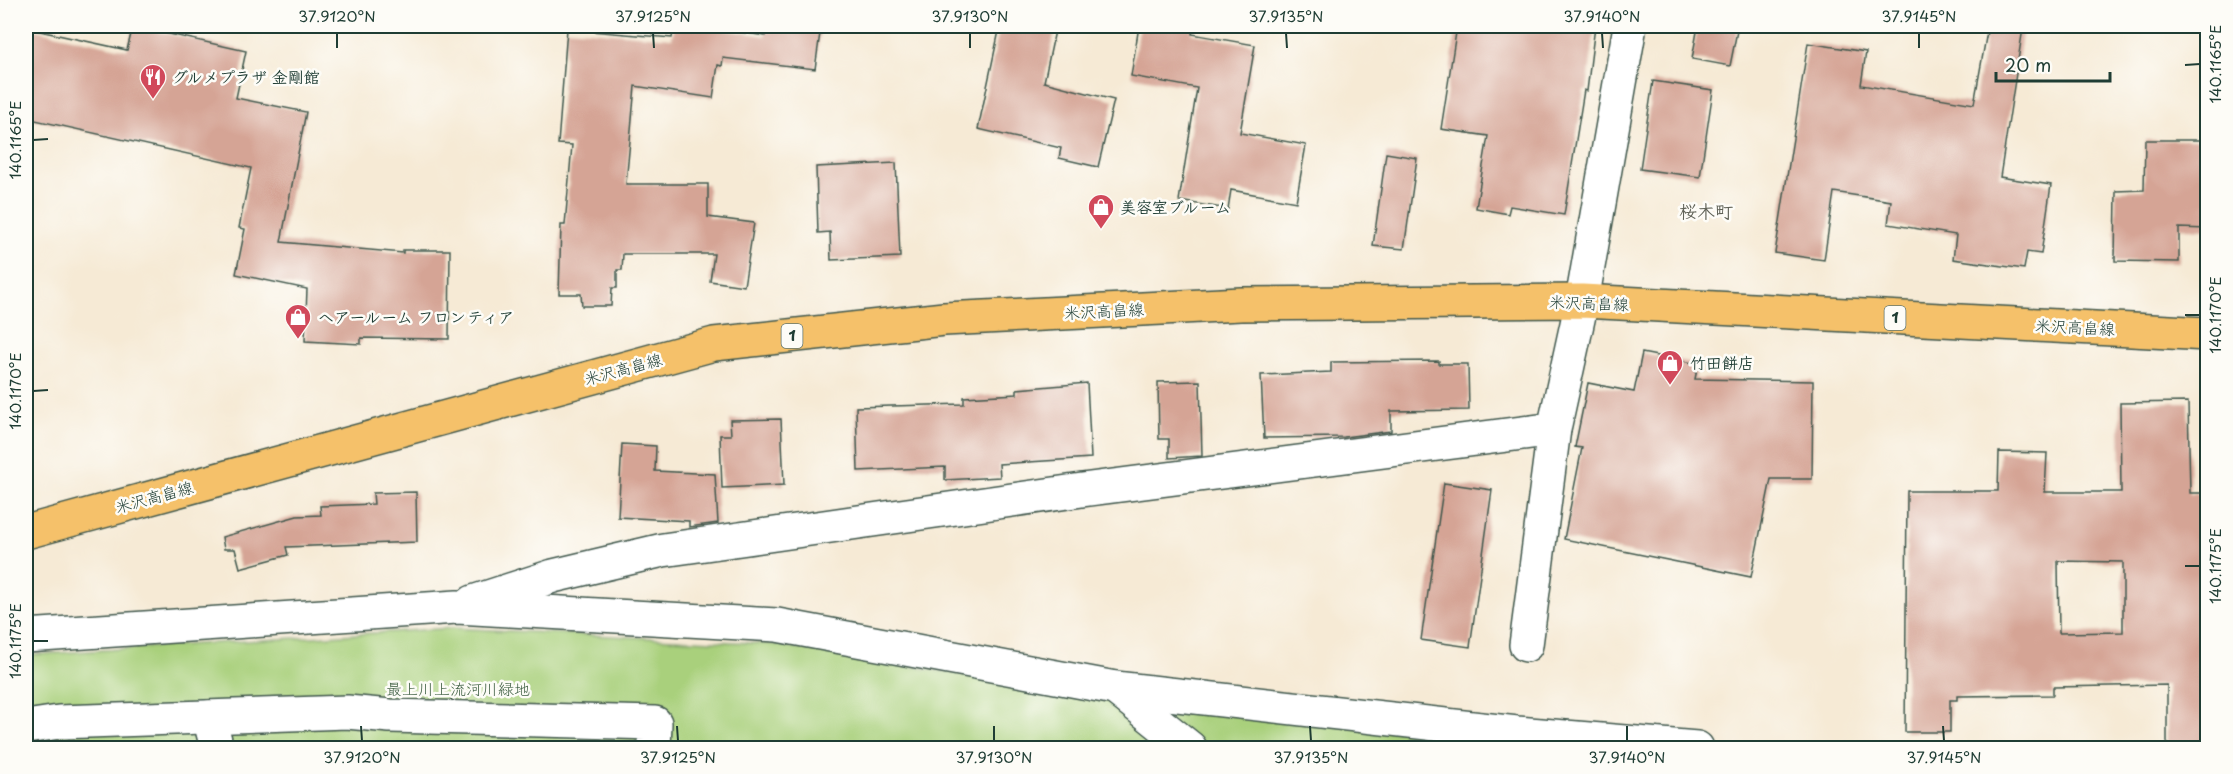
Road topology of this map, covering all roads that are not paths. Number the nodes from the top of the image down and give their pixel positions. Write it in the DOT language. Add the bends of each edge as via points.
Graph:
graph roads {
  1 [pos="1630,26"];
  2 [pos="1582,301"];
  3 [pos="2208,334"];
  4 [pos="1554,429"];
  5 [pos="26,532"];
  6 [pos="457,607"];
  7 [pos="26,636"];
  8 [pos="1526,645"];
  9 [pos="1115,688"];
  10 [pos="209,717"];
  11 [pos="26,727"];
  12 [pos="217,748"];
  13 [pos="654,748"];
  14 [pos="1190,748"];
  15 [pos="1697,748"];
  1 -- 2 [label="street"];
  2 -- 3 [label="main road, 米沢高畠線 / 1"];
  2 -- 4 [label="street"];
  2 -- 5 [label="main road, 米沢高畠線 / 1" via="1241,304 944,319 714,344"];
  4 -- 6 [label="street" via="1082,490 663,550 553,576"];
  4 -- 8 [label="street"];
  6 -- 7 [label="street"];
  6 -- 9 [label="street" via="777,625"];
  9 -- 14 [label="street"];
  9 -- 15 [label="street" via="1517,733"];
  10 -- 11 [label="street" via="59,722"];
  10 -- 12 [label="street"];
  10 -- 13 [label="street" via="347,712 655,723"];
}
